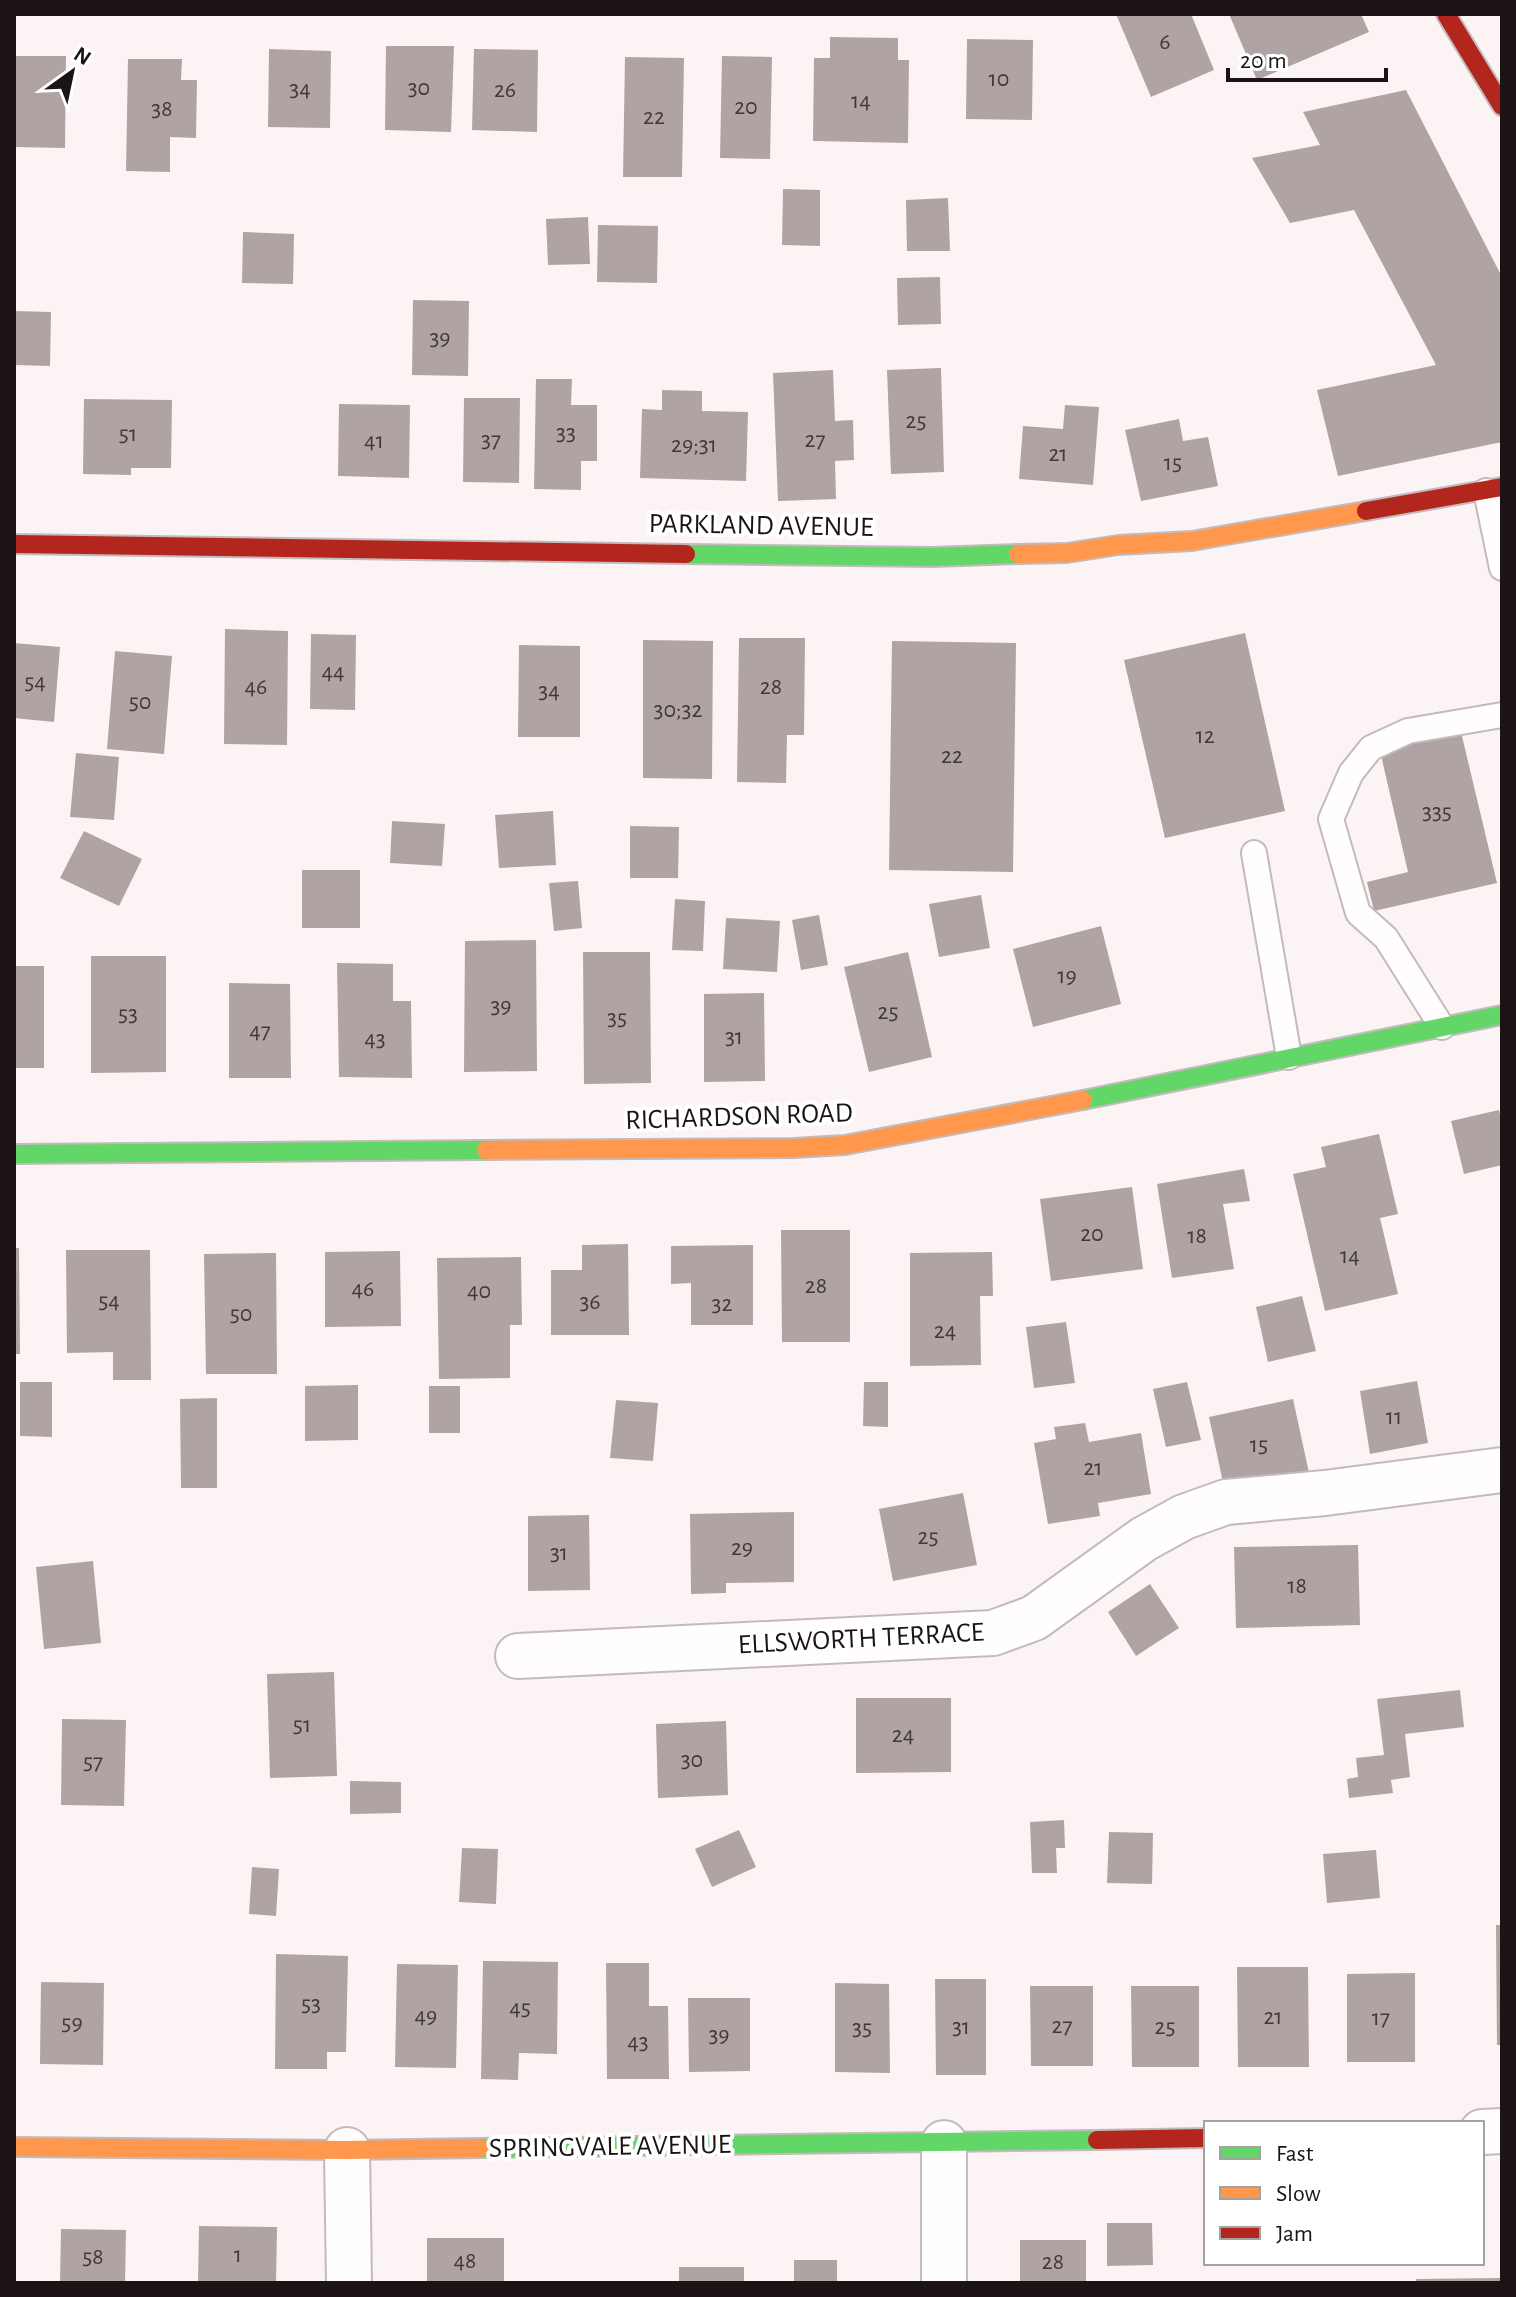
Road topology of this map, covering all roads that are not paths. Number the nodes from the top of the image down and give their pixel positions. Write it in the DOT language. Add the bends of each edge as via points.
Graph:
graph roads {
  1 [pos="1446,14"];
  2 [pos="1502,106"];
  3 [pos="1494,489"];
  4 [pos="14,544"];
  5 [pos="1502,568"];
  6 [pos="1502,715"];
  7 [pos="1254,853"];
  8 [pos="1502,1015"];
  9 [pos="1442,1027"];
  10 [pos="1289,1057"];
  11 [pos="14,1154"];
  12 [pos="1502,1470"];
  13 [pos="518,1656"];
  14 [pos="1204,2138"];
  15 [pos="944,2143"];
  16 [pos="14,2147"];
  17 [pos="347,2150"];
  18 [pos="349,2283"];
  19 [pos="944,2283"];
  1 -- 2 [label="street"];
  3 -- 4 [label="street, PARKLAND AVENUE" via="1192,541 1052,554 933,557"];
  3 -- 5 [label="lane"];
  6 -- 9 [label="lane" via="1408,731 1371,748 1351,773 1331,819 1358,913 1386,938"];
  7 -- 10 [label="lane"];
  8 -- 9 [label="street, RICHARDSON ROAD"];
  9 -- 10 [label="street, RICHARDSON ROAD"];
  10 -- 11 [label="street, RICHARDSON ROAD" via="845,1145"];
  12 -- 13 [label="street, ELLSWORTH TERRACE" via="1226,1502 1144,1539 1034,1618 993,1633"];
  14 -- 15 [label="street, SPRINGVALE AVENUE"];
  15 -- 17 [label="street, SPRINGVALE AVENUE"];
  15 -- 19 [label="street"];
  16 -- 17 [label="street, SPRINGVALE AVENUE"];
  17 -- 18 [label="street"];
}
